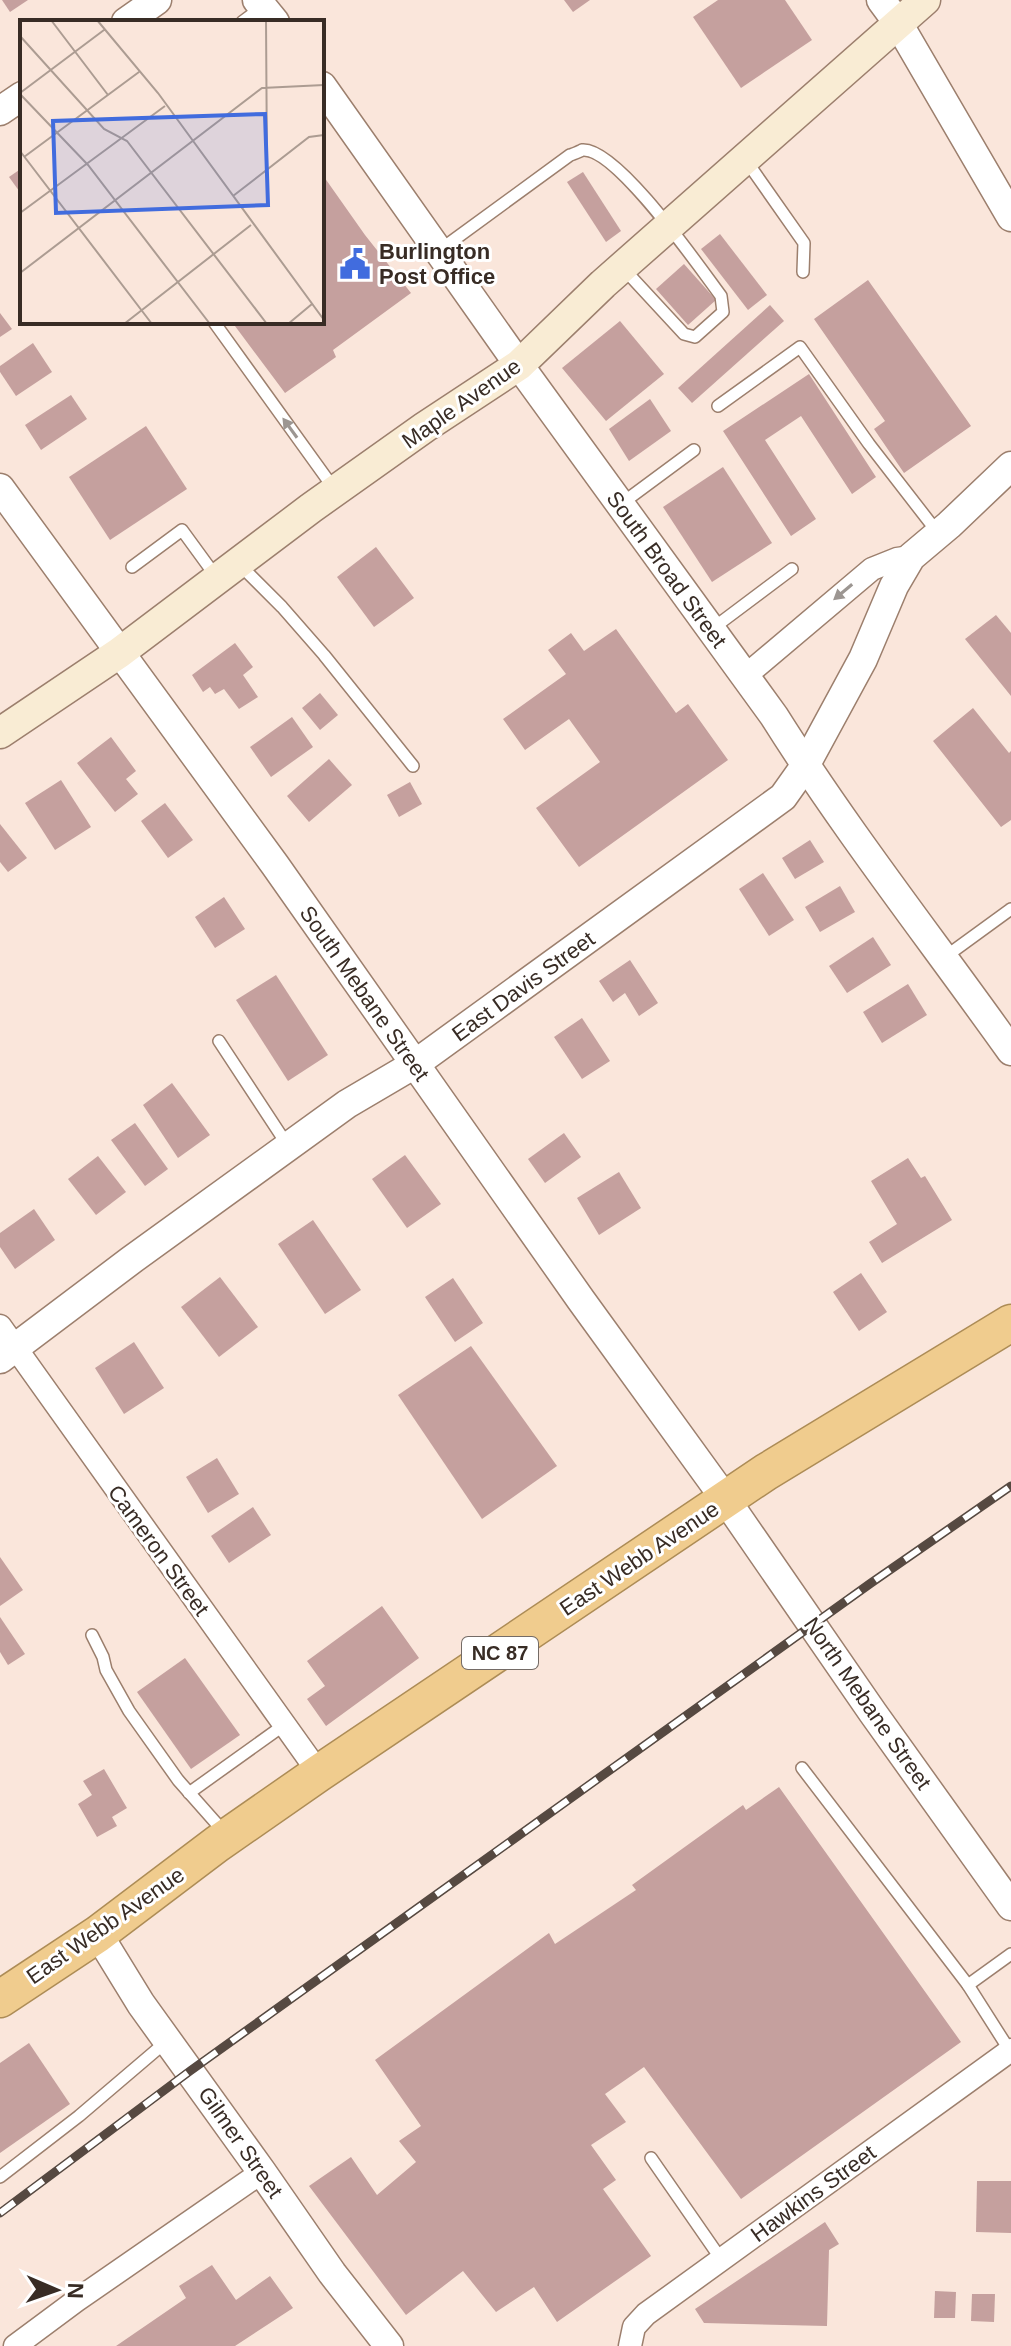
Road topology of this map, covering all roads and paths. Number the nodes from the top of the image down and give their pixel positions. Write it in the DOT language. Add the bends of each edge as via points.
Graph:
graph roads {
  1 [pos="157,0"];
  2 [pos="925,0"];
  3 [pos="890,12"];
  4 [pos="129,20"];
  5 [pos="324,89"];
  6 [pos="20,97"];
  7 [pos="0,111"];
  8 [pos="745,159"];
  9 [pos="1011,217"];
  10 [pos="668,226"];
  11 [pos="438,251"];
  12 [pos="622,267"];
  13 [pos="803,272"];
  14 [pos="215,324"];
  15 [pos="519,365"];
  16 [pos="718,406"];
  17 [pos="694,450"];
  18 [pos="1011,466"];
  19 [pos="0,488"];
  20 [pos="335,491"];
  21 [pos="621,504"];
  22 [pos="939,534"];
  23 [pos="911,557"];
  24 [pos="132,567"];
  25 [pos="792,569"];
  26 [pos="228,571"];
  27 [pos="711,630"];
  28 [pos="119,653"];
  29 [pos="744,677"];
  30 [pos="0,733"];
  31 [pos="413,766"];
  32 [pos="805,766"];
  33 [pos="1011,909"];
  34 [pos="945,958"];
  35 [pos="219,1041"];
  36 [pos="1011,1051"];
  37 [pos="415,1064"];
  38 [pos="288,1146"];
  39 [pos="1011,1323"];
  40 [pos="5,1345"];
  41 [pos="726,1500"];
  42 [pos="92,1635"];
  43 [pos="284,1725"];
  44 [pos="802,1768"];
  45 [pos="319,1773"];
  46 [pos="189,1793"];
  47 [pos="227,1837"];
  48 [pos="1011,1906"];
  49 [pos="98,1934"];
  50 [pos="1011,1954"];
  51 [pos="968,1985"];
  52 [pos="0,1999"];
  53 [pos="168,2040"];
  54 [pos="1010,2051"];
  55 [pos="651,2158"];
  56 [pos="262,2172"];
  57 [pos="0,2177"];
  58 [pos="721,2259"];
  59 [pos="15,2346"];
  60 [pos="389,2346"];
  61 [pos="630,2346"];
  1 -- 4 [label="street"];
  2 -- 3 [label="main road, Maple Avenue"];
  3 -- 8 [label="main road, Maple Avenue"];
  3 -- 9 [label="street"];
  5 -- 11 [label="street, South Broad Street"];
  6 -- 7 [label="street"];
  8 -- 10 [label="main road, Maple Avenue"];
  8 -- 13 [label="lane" via="804,243"];
  10 -- 11 [label="lane" via="611,164 581,150"];
  10 -- 12 [label="main road, Maple Avenue"];
  10 -- 12 [label="lane" via="721,296 723,312 714,321 695,337 684,334"];
  11 -- 15 [label="street, South Broad Street"];
  12 -- 15 [label="main road, Maple Avenue"];
  20 -- 14 [label="lane, one-way"];
  15 -- 20 [label="main road, Maple Avenue"];
  15 -- 21 [label="street, South Broad Street"];
  16 -- 22 [label="lane" via="800,347"];
  17 -- 21 [label="lane"];
  18 -- 22 [label="street, East Davis Street"];
  19 -- 28 [label="street, South Mebane Street"];
  20 -- 26 [label="main road, Maple Avenue"];
  21 -- 27 [label="street, South Broad Street"];
  22 -- 23 [label="street, East Davis Street"];
  23 -- 29 [label="street, East Davis Street, one-way" via="872,569"];
  23 -- 32 [label="street, East Davis Street"];
  24 -- 26 [label="lane" via="182,530"];
  25 -- 27 [label="lane"];
  26 -- 28 [label="main road, Maple Avenue"];
  26 -- 31 [label="lane" via="282,607"];
  27 -- 29 [label="street, South Broad Street"];
  28 -- 30 [label="main road, Maple Avenue"];
  28 -- 37 [label="street, South Mebane Street"];
  29 -- 32 [label="street, South Broad Street"];
  32 -- 34 [label="street, South Broad Street"];
  32 -- 37 [label="street, East Davis Street" via="770,808"];
  33 -- 34 [label="lane"];
  34 -- 36 [label="street, South Broad Street"];
  35 -- 38 [label="lane"];
  37 -- 38 [label="street, East Davis Street"];
  37 -- 41 [label="street, South Mebane Street"];
  38 -- 40 [label="street, East Davis Street"];
  39 -- 41 [label="highway, East Webb Avenue / NC 87"];
  40 -- 43 [label="street, Cameron Street"];
  41 -- 45 [label="highway, East Webb Avenue / NC 87"];
  41 -- 48 [label="street, North Mebane Street"];
  42 -- 46 [label="lane" via="129,1711"];
  43 -- 45 [label="street, Cameron Street"];
  43 -- 46 [label="lane"];
  44 -- 51 [label="lane"];
  45 -- 47 [label="highway, East Webb Avenue / NC 87"];
  46 -- 47 [label="lane"];
  47 -- 49 [label="highway, East Webb Avenue / NC 87"];
  49 -- 52 [label="highway, East Webb Avenue / NC 87"];
  49 -- 53 [label="street, Gilmer Street"];
  50 -- 51 [label="lane"];
  51 -- 54 [label="lane"];
  53 -- 56 [label="street, Gilmer Street"];
  53 -- 57 [label="lane"];
  54 -- 58 [label="street, Hawkins Street"];
  55 -- 58 [label="lane"];
  56 -- 59 [label="street"];
  56 -- 60 [label="street, Gilmer Street"];
  58 -- 61 [label="street, Hawkins Street" via="646,2314 634,2327"];
}
